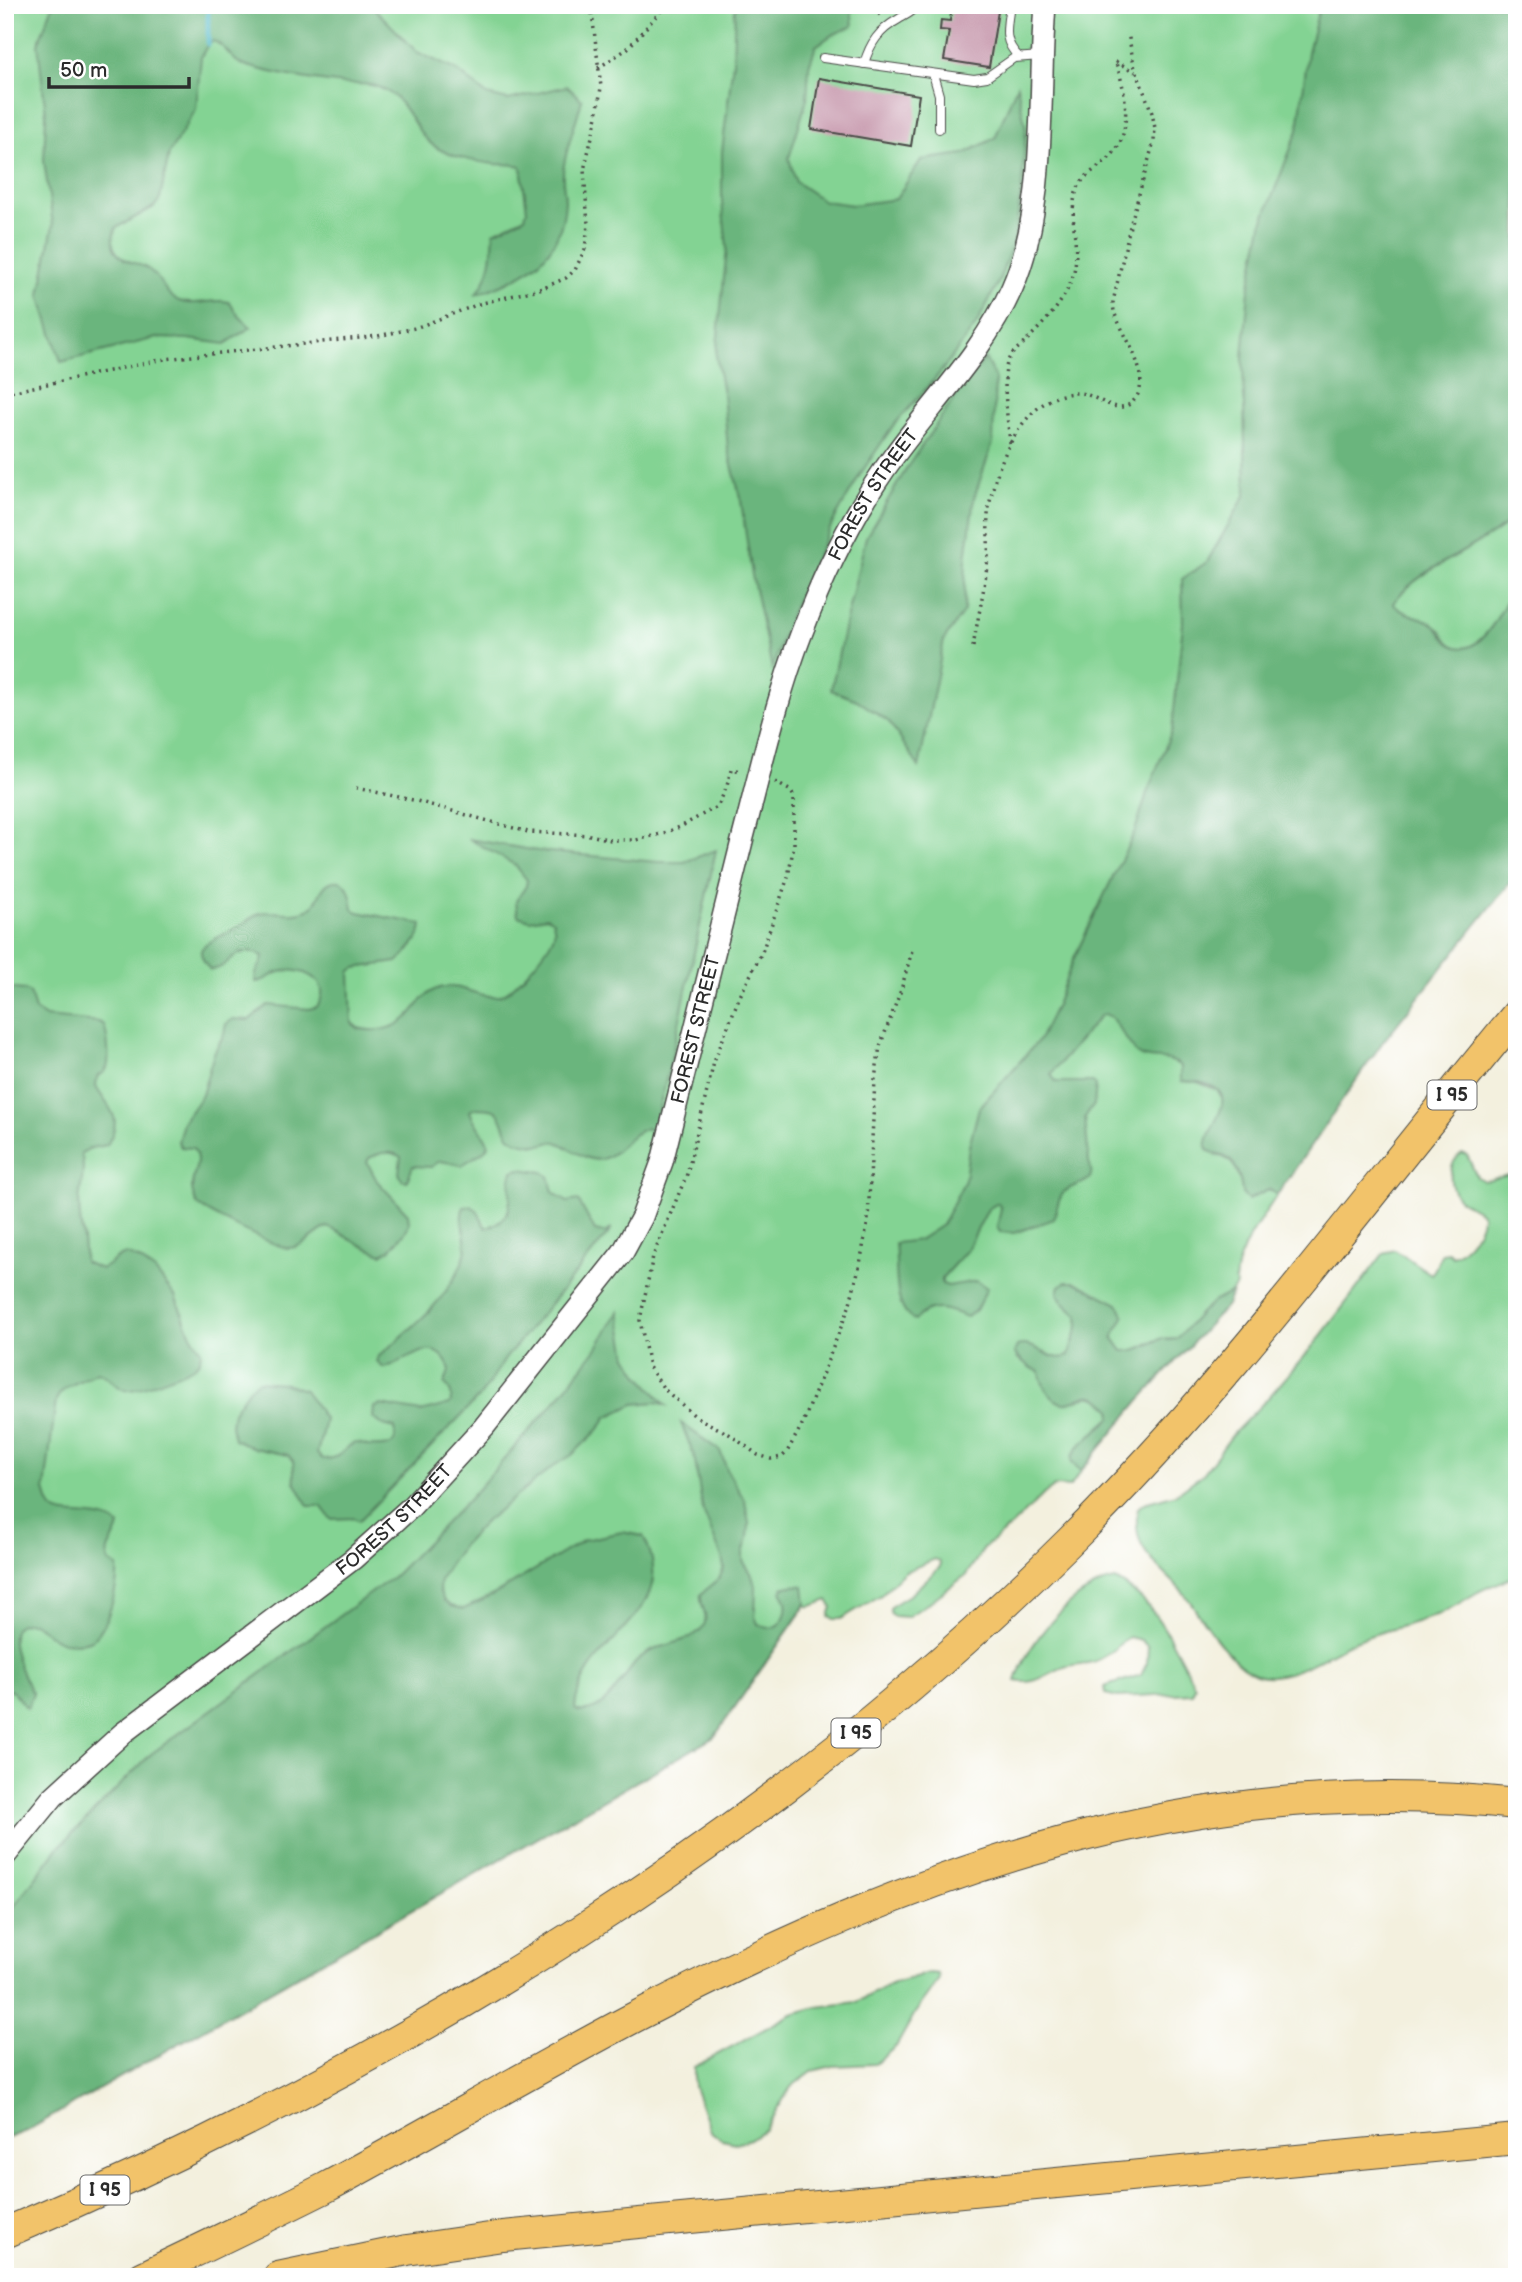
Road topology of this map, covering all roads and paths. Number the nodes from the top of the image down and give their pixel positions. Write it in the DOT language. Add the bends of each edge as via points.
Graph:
graph roads {
  1 [pos="591,5"];
  2 [pos="666,5"];
  3 [pos="918,5"];
  4 [pos="1010,5"];
  5 [pos="1045,5"];
  6 [pos="1128,33"];
  7 [pos="1041,56"];
  8 [pos="1019,57"];
  9 [pos="823,58"];
  10 [pos="864,64"];
  11 [pos="598,68"];
  12 [pos="1137,74"];
  13 [pos="933,75"];
  14 [pos="939,129"];
  15 [pos="5,393"];
  16 [pos="1010,443"];
  17 [pos="973,647"];
  18 [pos="759,776"];
  19 [pos="356,788"];
  20 [pos="913,947"];
  21 [pos="1517,989"];
  22 [pos="1517,1014"];
  23 [pos="1387,1176"];
  24 [pos="1517,1804"];
  25 [pos="5,1856"];
  26 [pos="1517,2139"];
  27 [pos="5,2233"];
  28 [pos="142,2277"];
  29 [pos="278,2277"];
  1 -- 11 [label="path"];
  2 -- 11 [label="path" via="626,49"];
  3 -- 10 [label="lane" via="876,35"];
  4 -- 8 [label="lane" via="1007,35"];
  5 -- 7 [label="street, FOREST STREET"];
  6 -- 12 [label="path"];
  7 -- 8 [label="lane"];
  7 -- 18 [label="street, FOREST STREET" via="1033,214 1012,287 982,341 857,513 802,632"];
  8 -- 13 [label="lane" via="974,79"];
  9 -- 10 [label="lane"];
  10 -- 13 [label="lane"];
  11 -- 15 [label="path" via="601,87 584,170 585,249 566,278 379,336 164,359"];
  12 -- 16 [label="path" via="1115,61 1124,98 1123,130 1118,148 1080,183 1076,194 1073,276 1057,307 1006,366"];
  12 -- 16 [label="path" via="1152,113 1154,141 1113,302 1141,377 1138,395 1116,407 1080,393 1050,399 1027,419"];
  13 -- 14 [label="lane" via="939,95"];
  16 -- 17 [label="path" via="995,476"];
  18 -- 19 [label="path" via="732,769 718,806 680,827 636,840 528,832"];
  18 -- 20 [label="path" via="780,784 794,797 789,877 762,952 713,1062 687,1174 653,1256 640,1320 649,1367 664,1388 696,1417 765,1458 782,1457 794,1441 849,1307 868,1220 880,1046"];
  18 -- 25 [label="street, FOREST STREET" via="658,1175 623,1252 484,1427 403,1516 123,1733 53,1797"];
  21 -- 23 [label="highway"];
  22 -- 23 [label="highway, I 95"];
  23 -- 27 [label="highway, I 95" via="1224,1375 1072,1540 948,1656 817,1765 638,1893 416,2030 260,2115"];
  24 -- 28 [label="highway" via="1371,1797 1236,1805 1103,1830 985,1864 848,1916 695,1987 324,2188"];
  26 -- 29 [label="highway" via="503,2236"];
}
